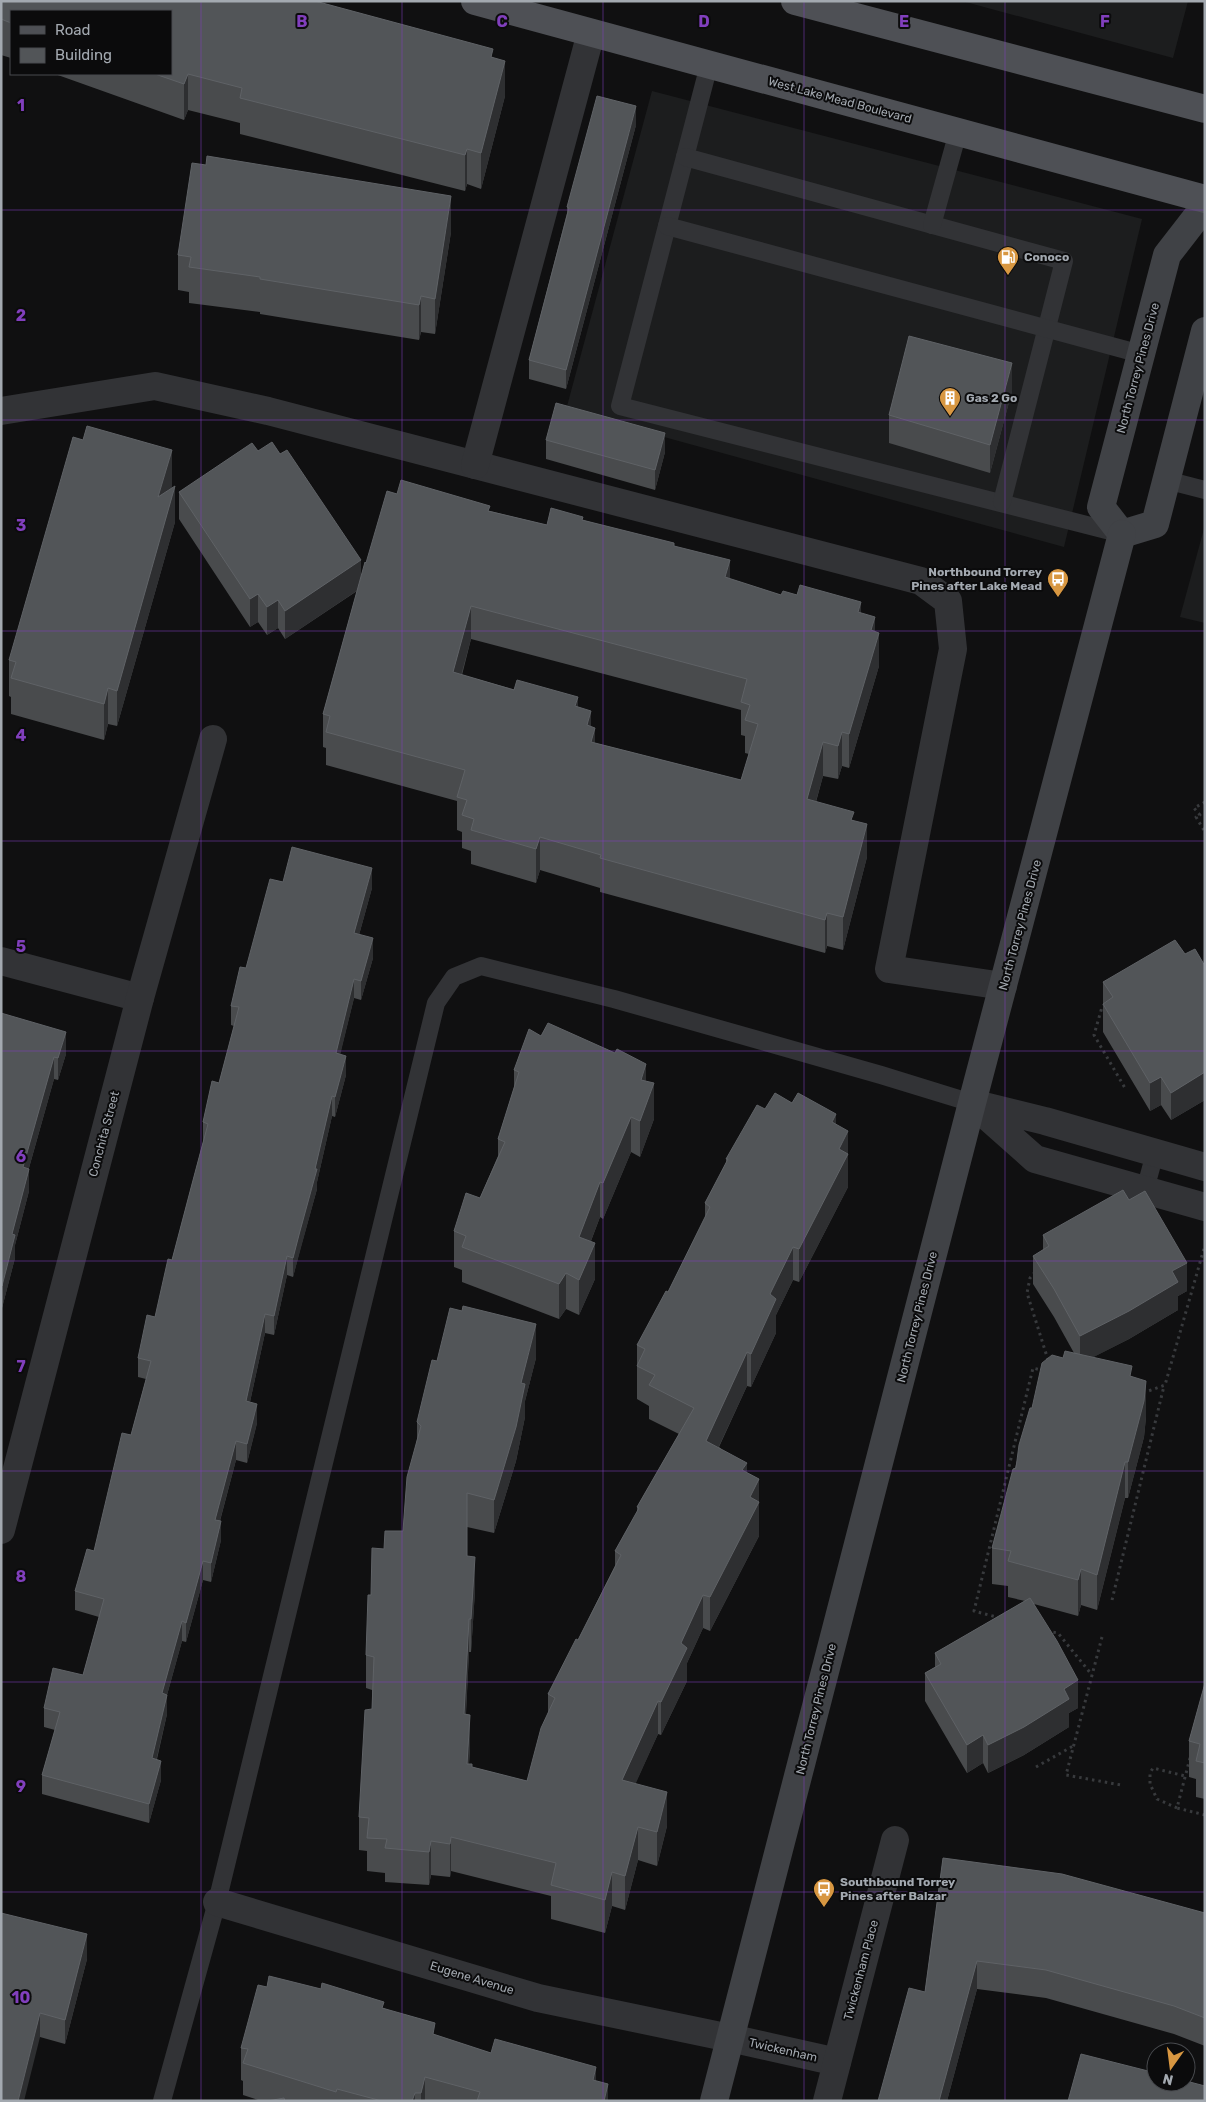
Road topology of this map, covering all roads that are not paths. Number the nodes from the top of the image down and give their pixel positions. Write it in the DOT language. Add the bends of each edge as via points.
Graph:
graph roads {
  1 [pos="475,1"];
  2 [pos="795,1"];
  3 [pos="591,33"];
  4 [pos="709,65"];
  5 [pos="1205,109"];
  6 [pos="958,132"];
  7 [pos="685,157"];
  8 [pos="1205,199"];
  9 [pos="1205,206"];
  10 [pos="932,225"];
  11 [pos="667,226"];
  12 [pos="1046,328"];
  13 [pos="1205,331"];
  14 [pos="1141,354"];
  15 [pos="1,411"];
  16 [pos="475,465"];
  17 [pos="1166,480"];
  18 [pos="1205,490"];
  19 [pos="1002,502"];
  20 [pos="1122,534"];
  21 [pos="213,739"];
  22 [pos="1,961"];
  23 [pos="1004,986"];
  24 [pos="140,998"];
  25 [pos="972,1103"];
  26 [pos="1155,1153"];
  27 [pos="1205,1167"];
  28 [pos="1145,1190"];
  29 [pos="1205,1207"];
  30 [pos="1,1530"];
  31 [pos="895,1840"];
  32 [pos="217,1902"];
  33 [pos="730,2038"];
  34 [pos="837,2062"];
  35 [pos="162,2101"];
  36 [pos="714,2101"];
  37 [pos="827,2101"];
  1 -- 3 [label="main road, West Lake Mead Boulevard"];
  2 -- 5 [label="main road"];
  3 -- 4 [label="main road, West Lake Mead Boulevard"];
  3 -- 16 [label="street"];
  4 -- 6 [label="main road, West Lake Mead Boulevard"];
  4 -- 7 [label="lane"];
  6 -- 8 [label="main road, West Lake Mead Boulevard"];
  6 -- 10 [label="lane"];
  7 -- 10 [label="lane"];
  7 -- 11 [label="lane"];
  9 -- 14 [label="main road, North Torrey Pines Drive" via="1167,255"];
  10 -- 12 [label="lane" via="1064,260"];
  11 -- 12 [label="lane"];
  11 -- 19 [label="lane" via="620,406"];
  12 -- 14 [label="lane"];
  12 -- 19 [label="lane"];
  13 -- 17 [label="main road"];
  14 -- 20 [label="main road, North Torrey Pines Drive" via="1102,507"];
  15 -- 16 [label="street" via="155,386 268,411"];
  16 -- 23 [label="street" via="921,580 948,600 953,649 889,969"];
  17 -- 18 [label="lane"];
  17 -- 20 [label="main road" via="1155,524"];
  19 -- 20 [label="lane"];
  20 -- 23 [label="main road, North Torrey Pines Drive"];
  21 -- 24 [label="street, Conchita Street"];
  22 -- 24 [label="street"];
  23 -- 25 [label="main road, North Torrey Pines Drive"];
  24 -- 30 [label="street, Conchita Street"];
  25 -- 26 [label="street"];
  25 -- 28 [label="street" via="1035,1159"];
  25 -- 32 [label="lane" via="623,1002 481,966 454,977 436,1003"];
  25 -- 33 [label="main road, North Torrey Pines Drive"];
  26 -- 27 [label="street"];
  26 -- 28 [label="lane"];
  28 -- 29 [label="street"];
  31 -- 34 [label="street, Twickenham Place"];
  32 -- 33 [label="street, Eugene Avenue" via="538,1998"];
  32 -- 35 [label="lane"];
  33 -- 34 [label="street, Twickenham"];
  33 -- 36 [label="main road, North Torrey Pines Drive"];
  34 -- 37 [label="street, Twickenham Place"];
}
